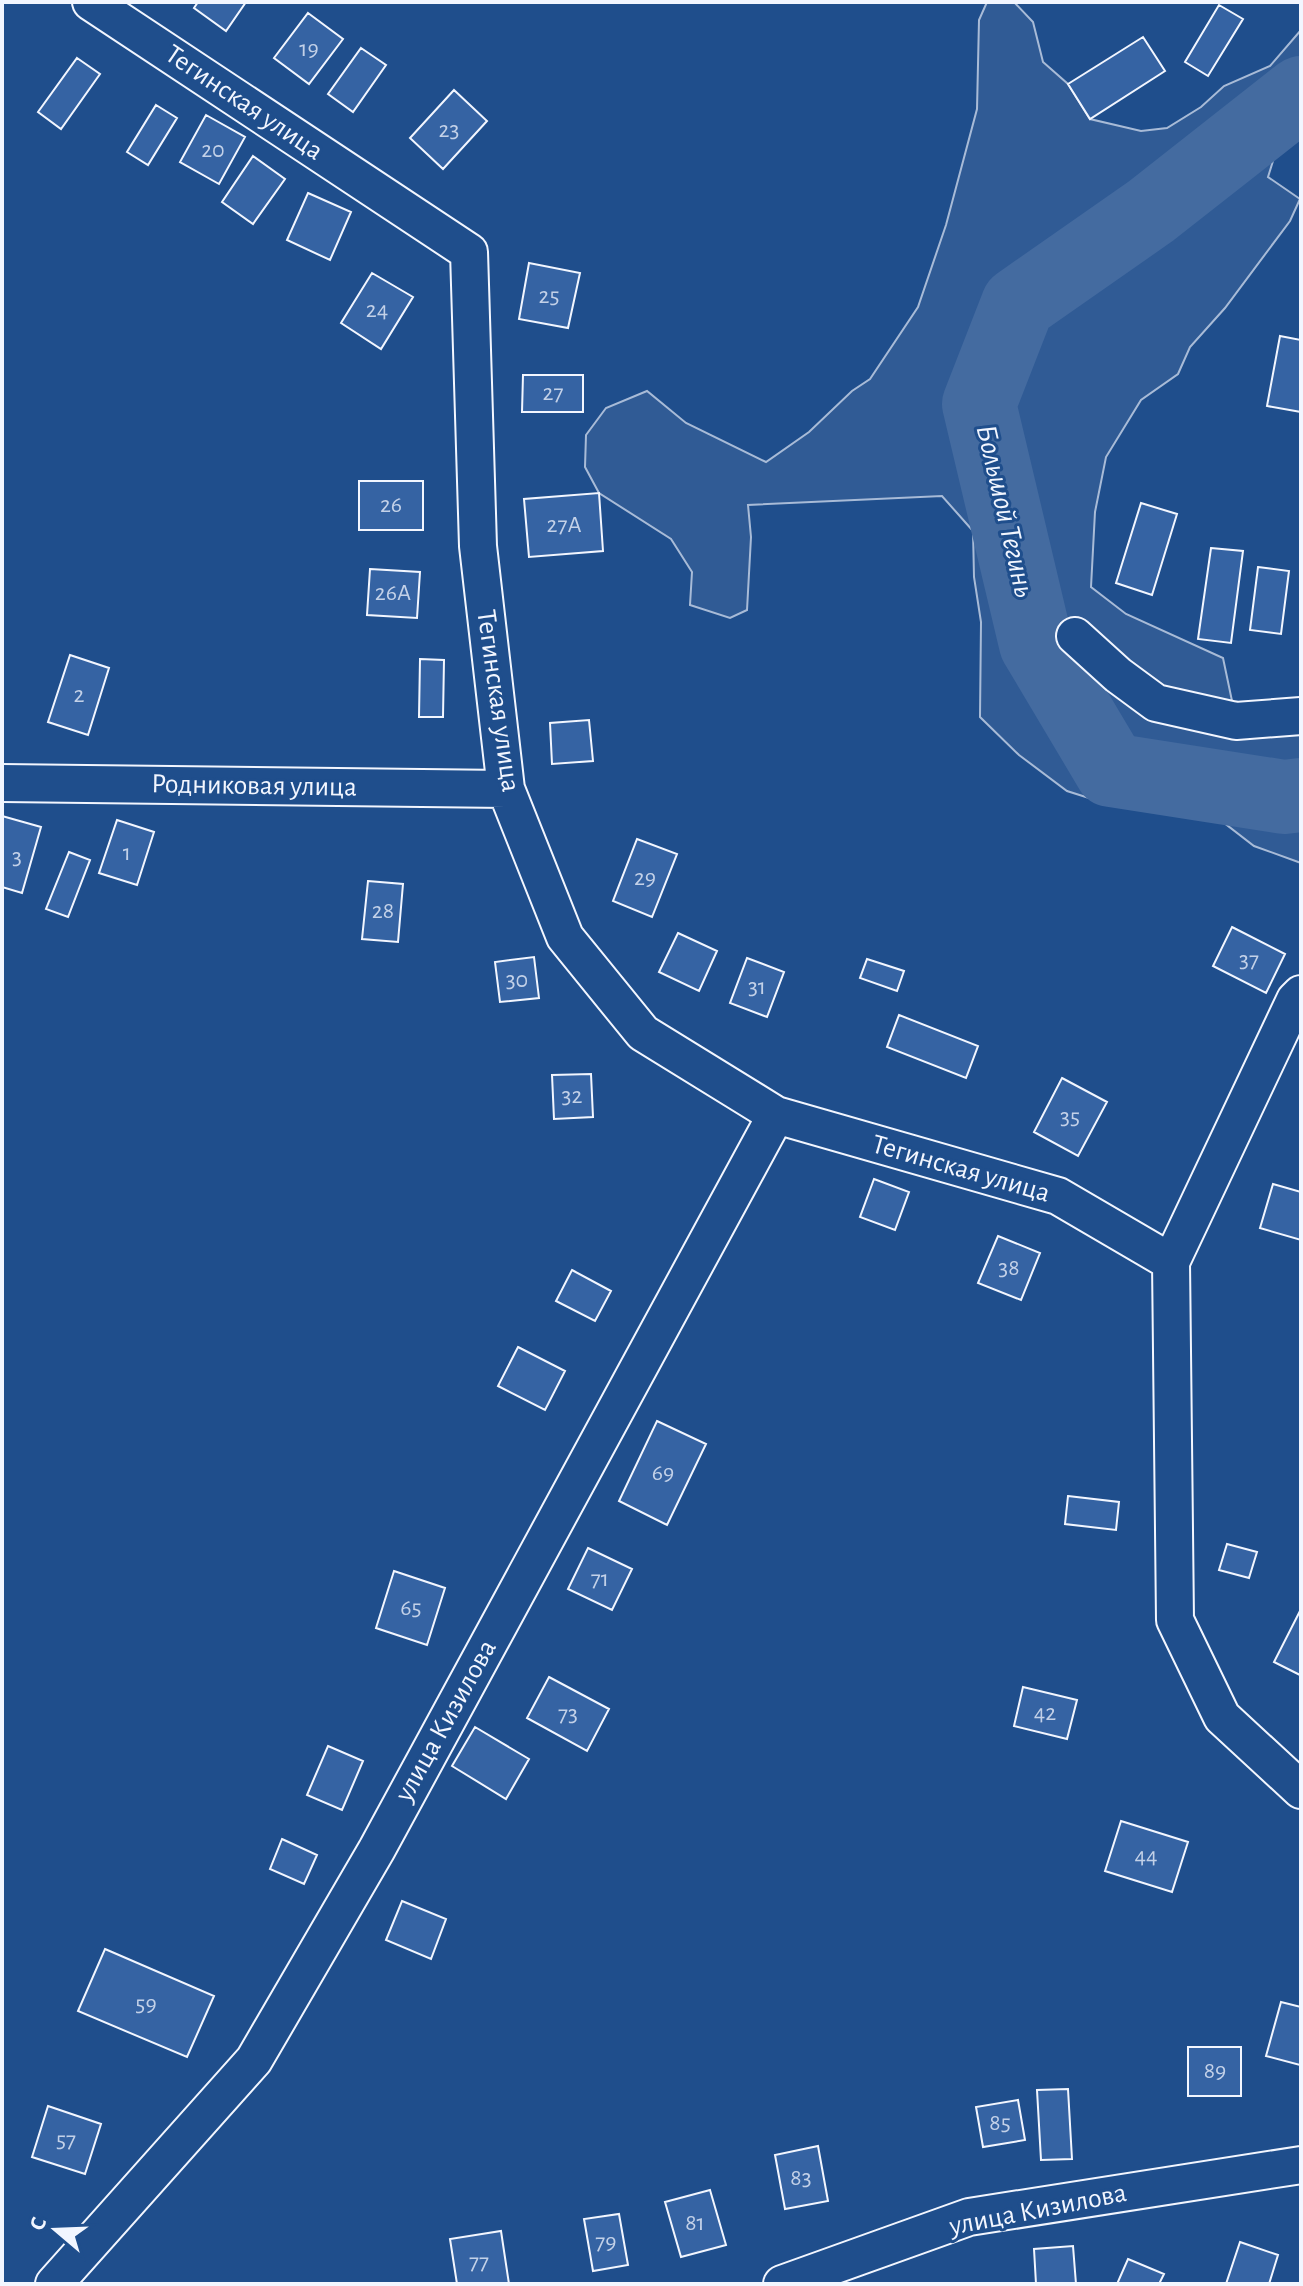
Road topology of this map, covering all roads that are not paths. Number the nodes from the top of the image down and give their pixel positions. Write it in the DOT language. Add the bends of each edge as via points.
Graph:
graph roads {
  1 [pos="91,2"];
  2 [pos="1075,636"];
  3 [pos="1301,716"];
  4 [pos="2,783"];
  5 [pos="506,789"];
  6 [pos="1301,994"];
  7 [pos="776,1115"];
  8 [pos="1171,1262"];
  9 [pos="1301,1790"];
  10 [pos="1301,2165"];
  11 [pos="54,2284"];
  12 [pos="782,2284"];
  1 -- 5 [label="street, Тегинская улица" via="469,252 478,546"];
  2 -- 3 [label="street" via="1156,703 1236,721"];
  4 -- 5 [label="street, Родниковая улица"];
  5 -- 7 [label="street, Тегинская улица" via="565,937 643,1033"];
  6 -- 8 [label="street"];
  7 -- 8 [label="street, Тегинская улица" via="1058,1196"];
  7 -- 11 [label="street, улица Кизилова" via="377,1849 254,2060"];
  8 -- 9 [label="street" via="1175,1620 1222,1717"];
  10 -- 12 [label="street, улица Кизилова" via="969,2217"];
}
